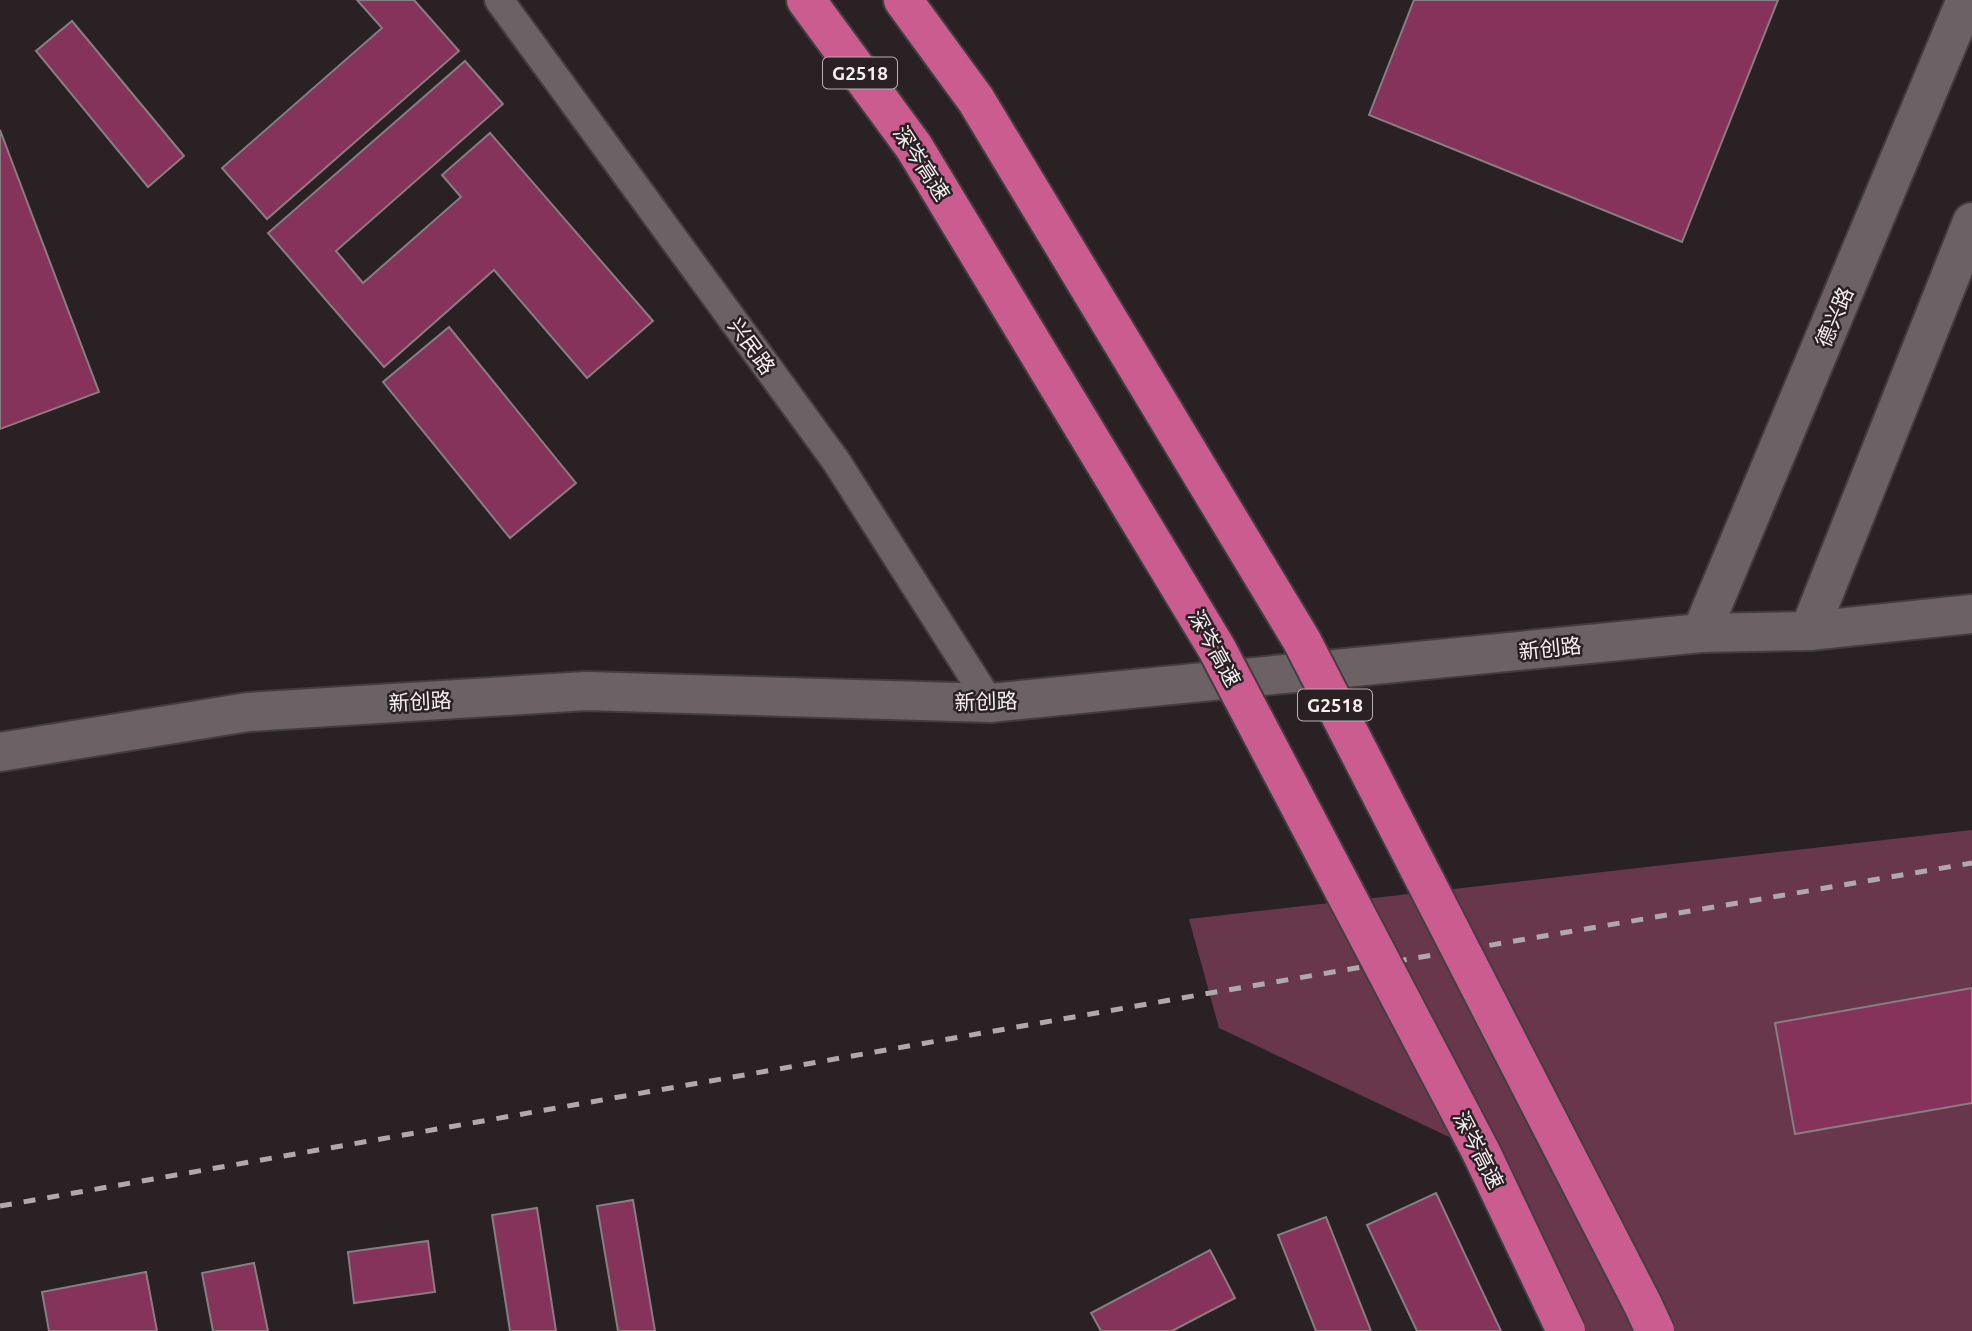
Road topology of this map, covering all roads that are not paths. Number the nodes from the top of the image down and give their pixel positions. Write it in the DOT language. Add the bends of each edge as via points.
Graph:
graph roads {
  1 [pos="499,0"];
  2 [pos="806,0"];
  3 [pos="903,0"];
  4 [pos="1966,0"];
  5 [pos="1972,222"];
  6 [pos="1972,614"];
  7 [pos="1809,631"];
  8 [pos="1701,633"];
  9 [pos="990,703"];
  10 [pos="0,752"];
  11 [pos="1566,1331"];
  12 [pos="1655,1331"];
  1 -- 9 [label="street, 兴民路" via="836,461"];
  2 -- 11 [label="highway, 深岑高速 / G2518, bridge" via="914,147 1217,649 1481,1152"];
  3 -- 12 [label="highway, G2518, bridge" via="976,100 1302,641"];
  4 -- 8 [label="street, 德兴路"];
  5 -- 7 [label="street"];
  6 -- 7 [label="street, 新创路"];
  7 -- 8 [label="street, 新创路"];
  8 -- 9 [label="street, 新创路"];
  9 -- 10 [label="street, 新创路" via="586,691 248,712"];
}
